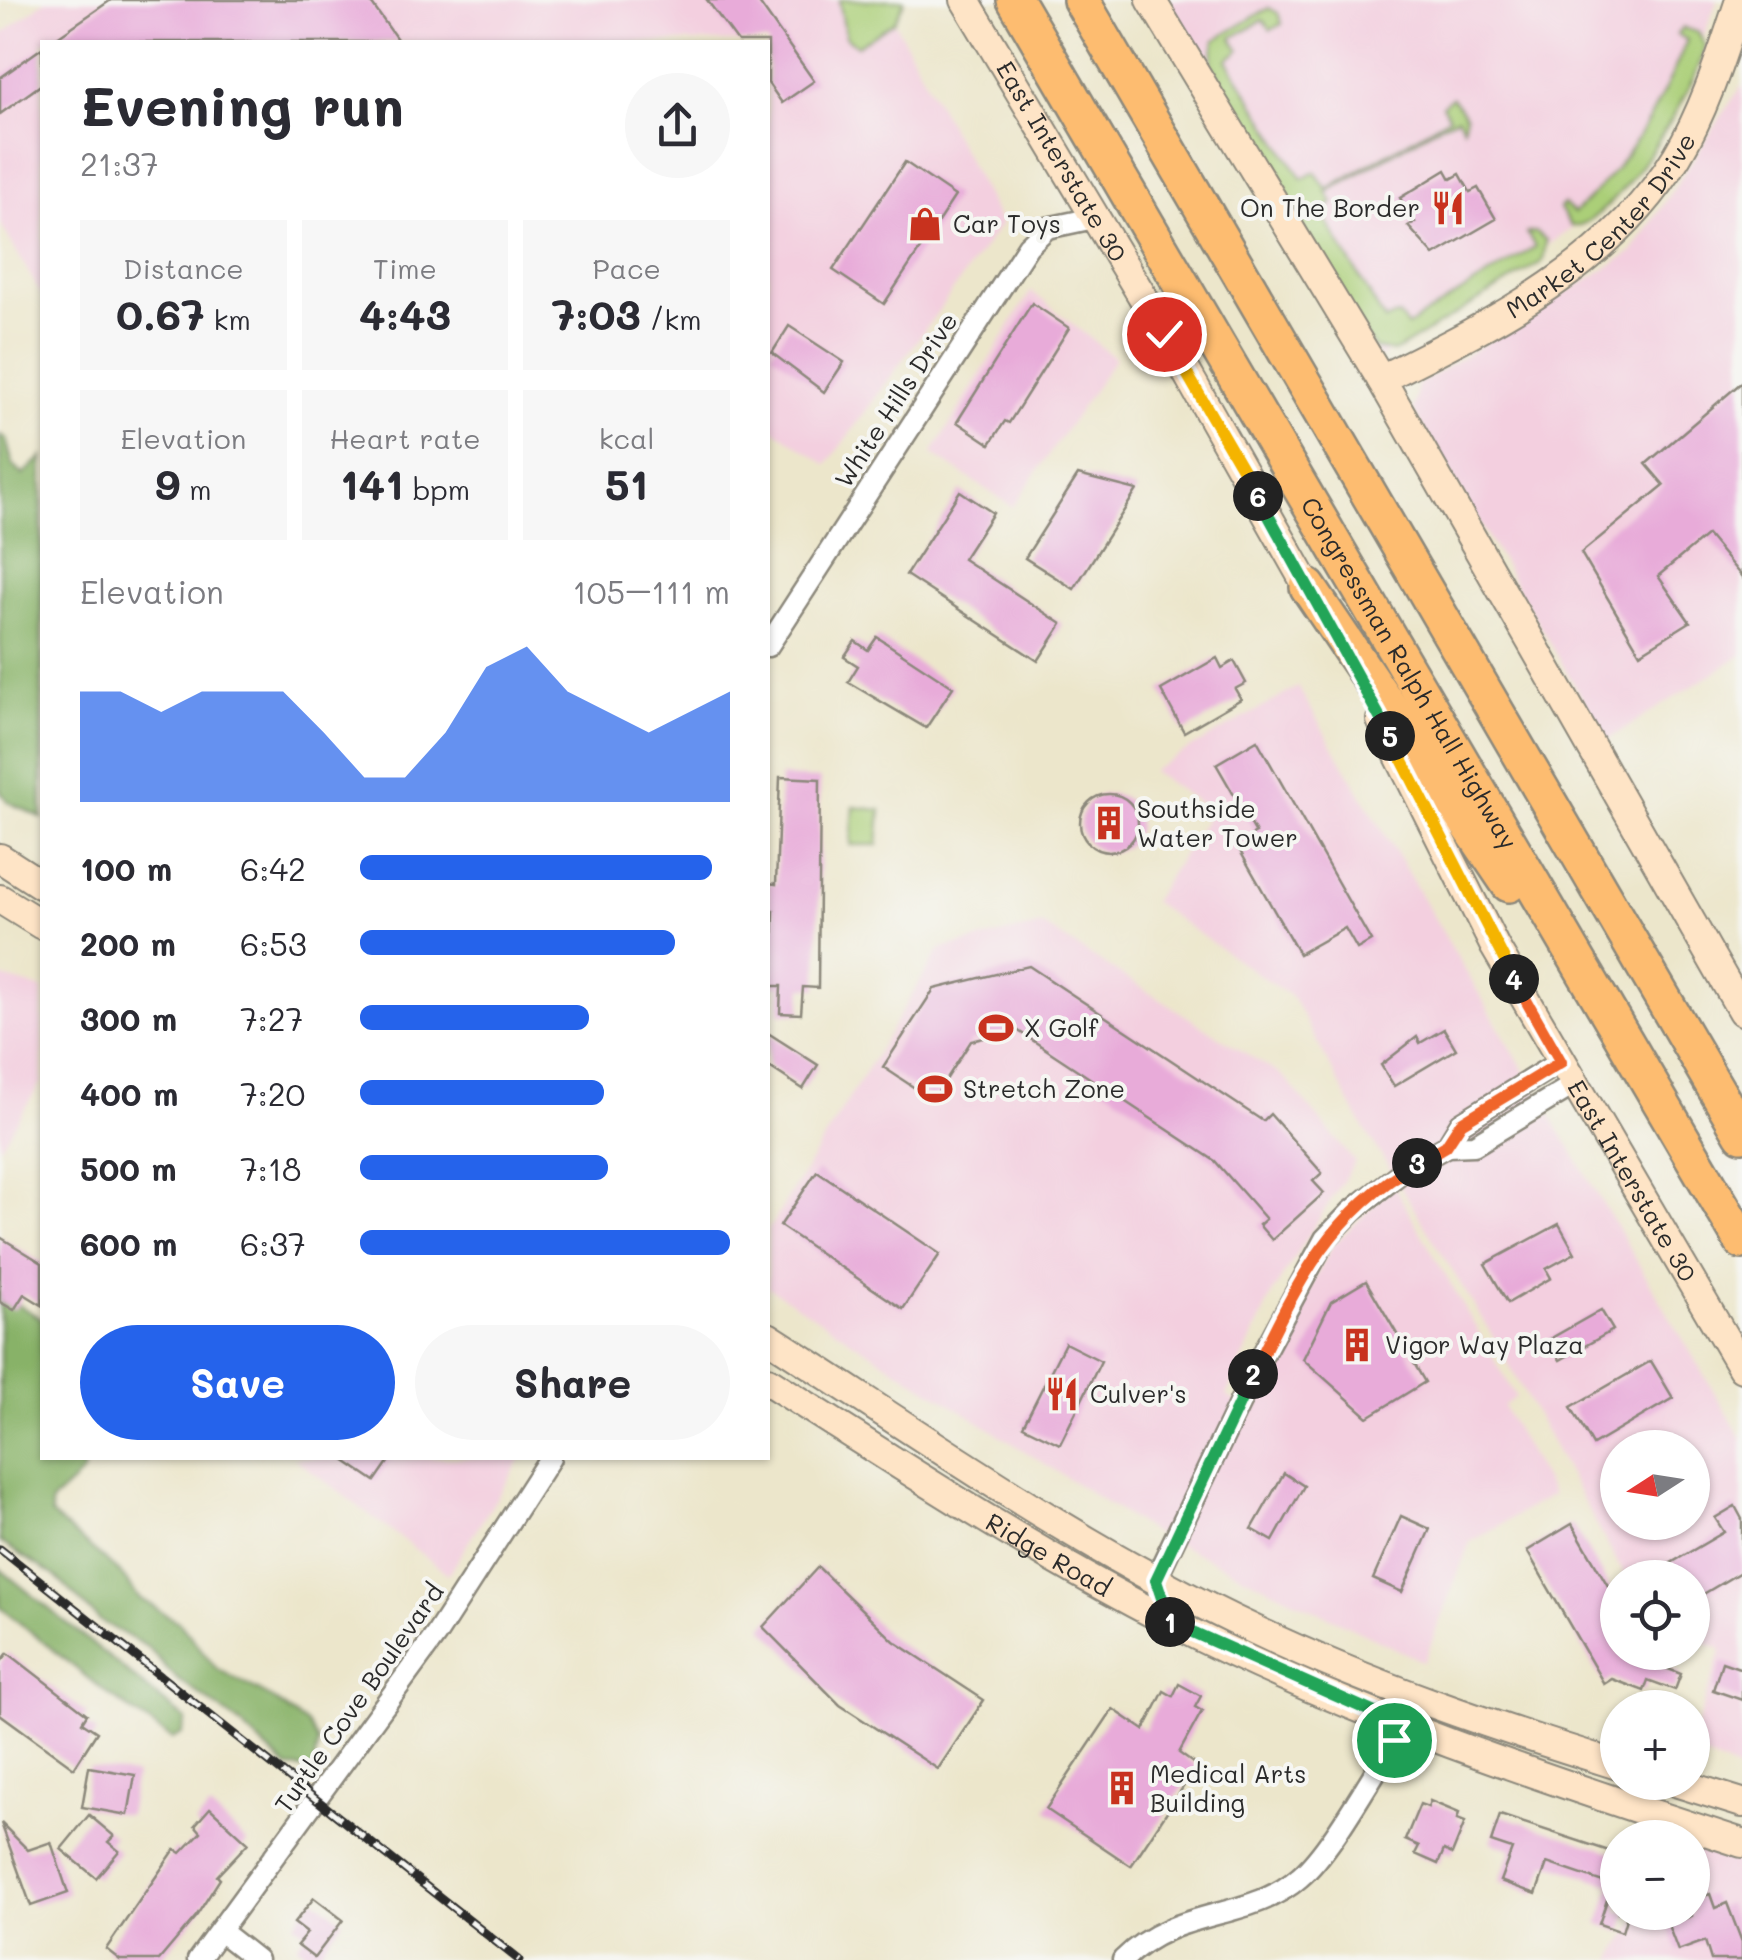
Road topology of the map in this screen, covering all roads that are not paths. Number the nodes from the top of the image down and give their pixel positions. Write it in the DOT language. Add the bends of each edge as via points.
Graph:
graph roads {
  1 [pos="965,0"];
  2 [pos="1015,0"];
  3 [pos="1082,0"];
  4 [pos="1151,0"];
  5 [pos="1740,0"];
  6 [pos="1094,218"];
  7 [pos="1380,379"];
  8 [pos="1308,586"];
  9 [pos="770,643"];
  10 [pos="0,858"];
  11 [pos="40,884"];
  12 [pos="0,899"];
  13 [pos="40,924"];
  14 [pos="1742,1010"];
  15 [pos="1621,1036"];
  16 [pos="1568,1073"];
  17 [pos="1742,1134"];
  18 [pos="1742,1241"];
  19 [pos="770,1338"];
  20 [pos="1742,1368"];
  21 [pos="770,1382"];
  22 [pos="549,1460"];
  23 [pos="1156,1580"];
  24 [pos="1167,1621"];
  25 [pos="1404,1726"];
  26 [pos="1600,1759"];
  27 [pos="1710,1793"];
  28 [pos="1742,1803"];
  29 [pos="1742,1843"];
  30 [pos="220,1931"];
  31 [pos="198,1960"];
  32 [pos="257,1960"];
  33 [pos="1123,1960"];
  1 -- 6 [label="main road, East Interstate 30"];
  2 -- 15 [label="highway, Congressman Ralph Hall Highway"];
  3 -- 17 [label="highway"];
  4 -- 7 [label="main road"];
  5 -- 7 [label="main road, Market Center Drive" via="1677,156 1641,204 1543,292"];
  6 -- 8 [label="main road, East Interstate 30"];
  6 -- 9 [label="street, White Hills Drive" via="1047,228 1028,246"];
  7 -- 14 [label="main road"];
  8 -- 15 [label="highway" via="1476,838"];
  8 -- 16 [label="main road, East Interstate 30" via="1495,947"];
  10 -- 11 [label="main road"];
  12 -- 13 [label="main road"];
  15 -- 18 [label="highway, Congressman Ralph Hall Highway"];
  16 -- 20 [label="main road, East Interstate 30"];
  16 -- 23 [label="street" via="1461,1123 1446,1146 1392,1178 1325,1239"];
  19 -- 23 [label="main road, Ridge Road"];
  21 -- 24 [label="main road, Ridge Road" via="968,1508"];
  22 -- 30 [label="street, Turtle Cove Boulevard" via="436,1635"];
  23 -- 24 [label="street"];
  23 -- 26 [label="main road, Ridge Road" via="1340,1668"];
  24 -- 25 [label="main road, Ridge Road"];
  25 -- 29 [label="main road, Ridge Road"];
  25 -- 33 [label="street" via="1301,1877 1217,1915 1183,1920"];
  27 -- 28 [label="main road"];
  30 -- 31 [label="street, Turtle Cove Boulevard"];
  30 -- 32 [label="street"];
}
